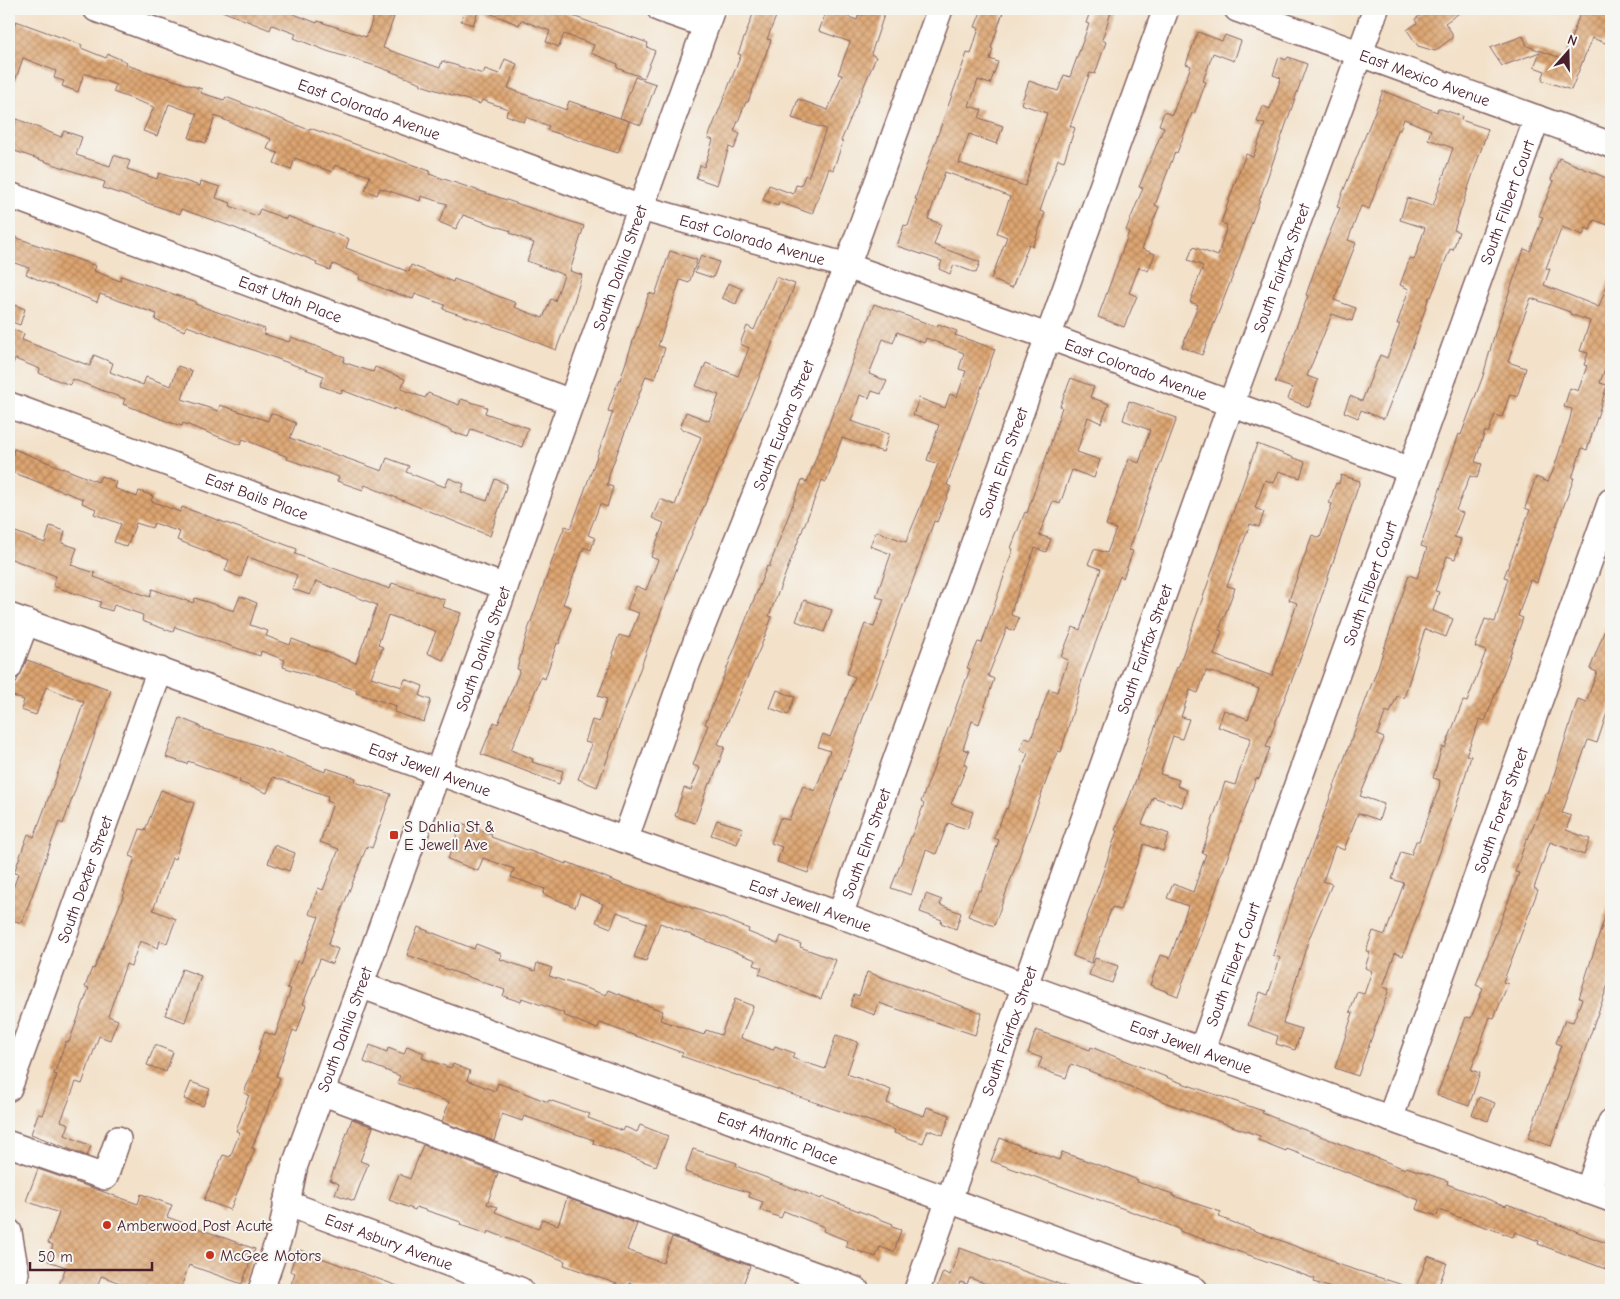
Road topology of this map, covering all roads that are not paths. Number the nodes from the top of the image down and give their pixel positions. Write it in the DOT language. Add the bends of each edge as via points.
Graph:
graph roads {
  1 [pos="96,9"];
  2 [pos="660,9"];
  3 [pos="940,9"];
  4 [pos="1166,9"];
  5 [pos="1237,9"];
  6 [pos="1376,9"];
  7 [pos="709,17"];
  8 [pos="1360,53"];
  9 [pos="1537,118"];
  10 [pos="1610,140"];
  11 [pos="9,195"];
  12 [pos="641,208"];
  13 [pos="847,266"];
  14 [pos="1047,336"];
  15 [pos="571,402"];
  16 [pos="1231,404"];
  17 [pos="9,405"];
  18 [pos="1410,470"];
  19 [pos="1611,501"];
  20 [pos="505,587"];
  21 [pos="17,619"];
  22 [pos="9,667"];
  23 [pos="160,670"];
  24 [pos="437,771"];
  25 [pos="625,840"];
  26 [pos="840,915"];
  27 [pos="360,985"];
  28 [pos="1025,986"];
  29 [pos="1202,1049"];
  30 [pos="9,1088"];
  31 [pos="321,1092"];
  32 [pos="1390,1119"];
  33 [pos="1611,1122"];
  34 [pos="118,1139"];
  35 [pos="9,1144"];
  36 [pos="1588,1191"];
  37 [pos="1611,1199"];
  38 [pos="948,1201"];
  39 [pos="286,1203"];
  40 [pos="9,1232"];
  41 [pos="12,1290"];
  42 [pos="262,1290"];
  43 [pos="520,1290"];
  44 [pos="856,1290"];
  45 [pos="917,1290"];
  46 [pos="1195,1290"];
  1 -- 12 [label="street, East Colorado Avenue"];
  2 -- 7 [label="street"];
  3 -- 13 [label="street, South Eudora Street"];
  4 -- 14 [label="street, South Elm Street"];
  5 -- 8 [label="street, East Mexico Avenue"];
  6 -- 8 [label="street, South Fairfax Street"];
  7 -- 12 [label="street, South Dahlia Street"];
  8 -- 9 [label="street, East Mexico Avenue"];
  8 -- 16 [label="street, South Fairfax Street"];
  9 -- 10 [label="street, East Mexico Avenue"];
  9 -- 18 [label="street, South Filbert Court"];
  11 -- 15 [label="street, East Utah Place"];
  12 -- 13 [label="street, East Colorado Avenue"];
  12 -- 15 [label="street, South Dahlia Street"];
  13 -- 14 [label="street, East Colorado Avenue"];
  13 -- 25 [label="street, South Eudora Street" via="688,662"];
  14 -- 16 [label="street, East Colorado Avenue"];
  14 -- 26 [label="street, South Elm Street"];
  15 -- 20 [label="street, South Dahlia Street"];
  16 -- 18 [label="street, East Colorado Avenue"];
  16 -- 28 [label="street, South Fairfax Street"];
  17 -- 20 [label="street, East Bails Place"];
  18 -- 29 [label="street, South Filbert Court"];
  19 -- 32 [label="street, South Forest Street"];
  20 -- 24 [label="street, South Dahlia Street"];
  21 -- 22 [label="street"];
  21 -- 23 [label="street, East Jewell Avenue"];
  23 -- 24 [label="street, East Jewell Avenue"];
  23 -- 30 [label="street, South Dexter Street"];
  24 -- 25 [label="street, East Jewell Avenue"];
  24 -- 27 [label="street, South Dahlia Street"];
  25 -- 26 [label="street, East Jewell Avenue"];
  26 -- 28 [label="street, East Jewell Avenue"];
  27 -- 31 [label="street, South Dahlia Street"];
  27 -- 38 [label="street, East Atlantic Place"];
  28 -- 29 [label="street, East Jewell Avenue"];
  28 -- 38 [label="street, South Fairfax Street"];
  29 -- 32 [label="street, East Jewell Avenue"];
  31 -- 39 [label="street, South Dahlia Street" via="291,1177"];
  31 -- 44 [label="street"];
  32 -- 36 [label="street, East Jewell Avenue"];
  33 -- 36 [label="street"];
  34 -- 35 [label="street" via="105,1177"];
  36 -- 37 [label="street, East Jewell Avenue"];
  38 -- 45 [label="street, South Fairfax Street"];
  38 -- 46 [label="street, East Atlantic Place"];
  39 -- 42 [label="street, South Dahlia Street"];
  39 -- 43 [label="street, East Asbury Avenue"];
  40 -- 41 [label="street" via="16,1273"];
}
